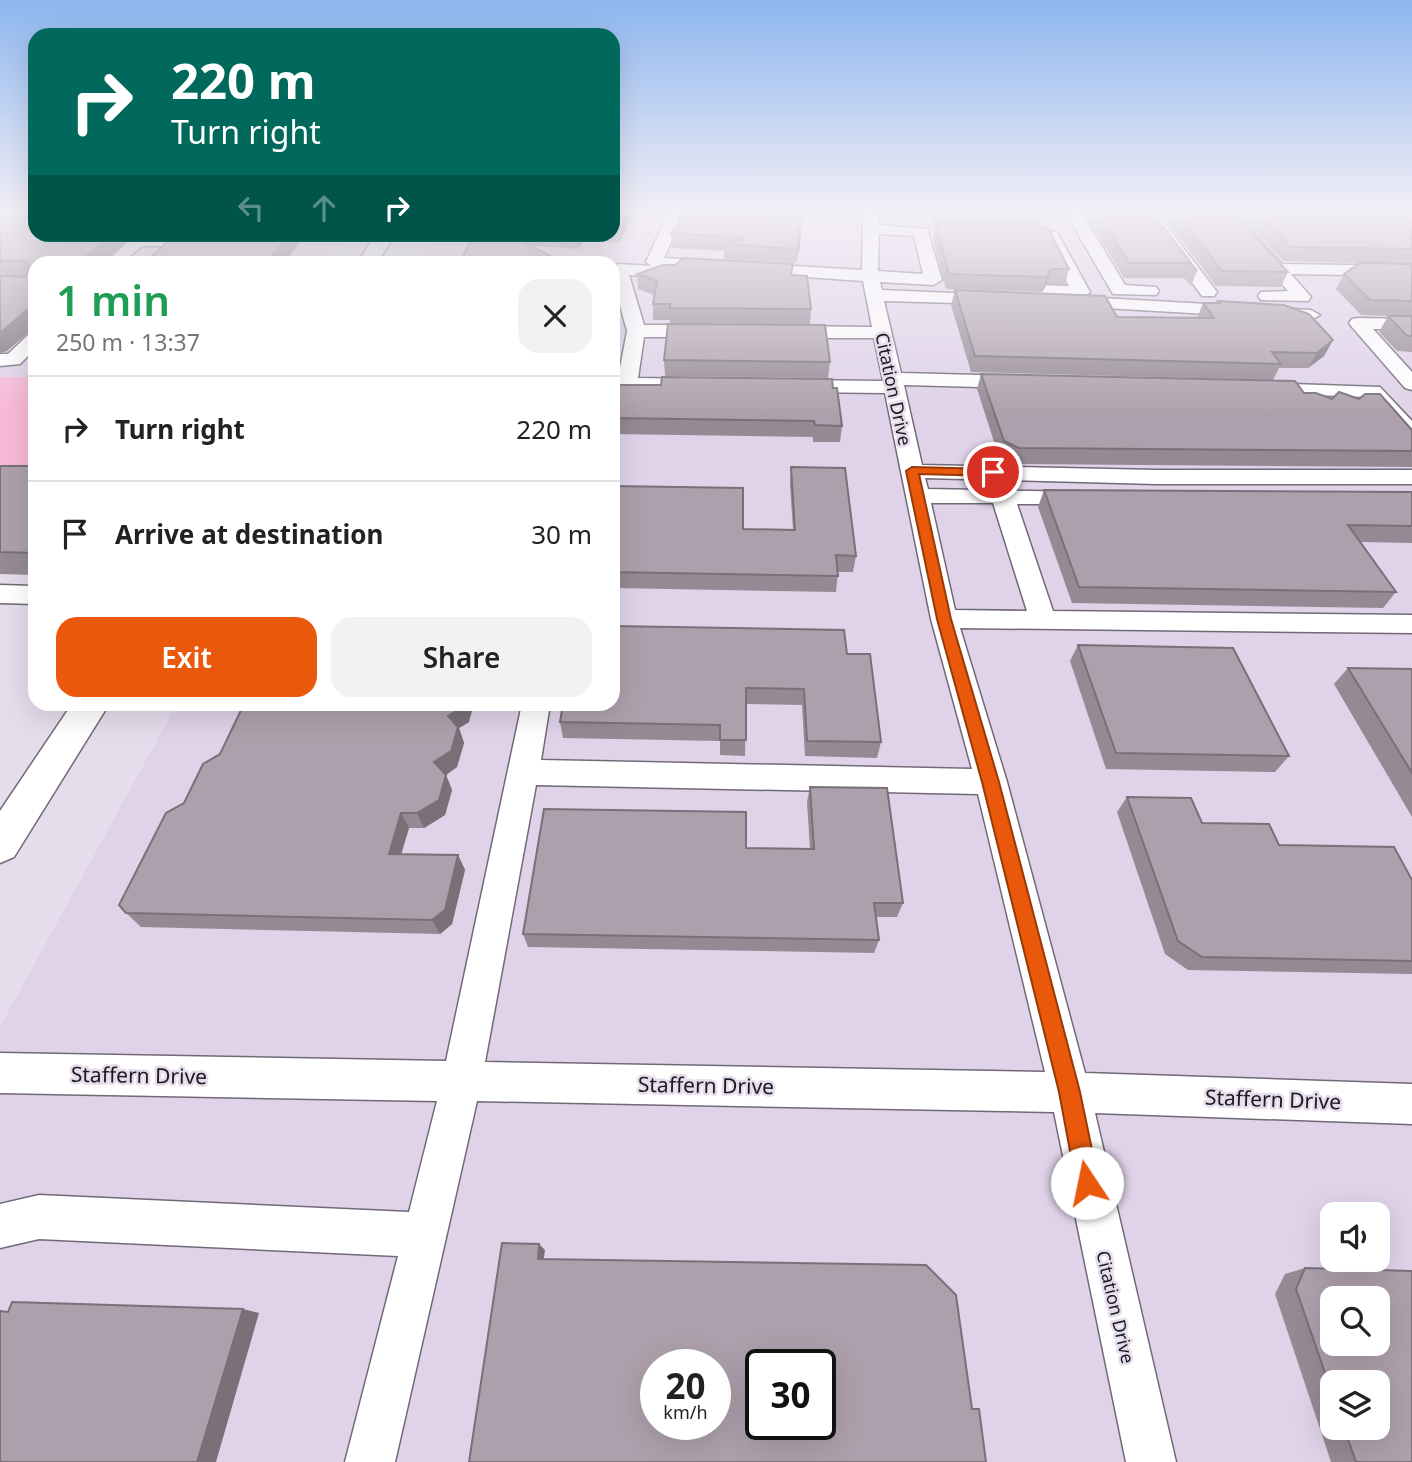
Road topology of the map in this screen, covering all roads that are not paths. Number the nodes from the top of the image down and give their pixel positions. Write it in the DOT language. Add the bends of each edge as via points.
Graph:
graph roads {
  1 [pos="622,280"];
  2 [pos="797,280"];
  3 [pos="829,280"];
  4 [pos="872,280"];
  5 [pos="930,280"];
  6 [pos="935,280"];
  7 [pos="1076,280"];
  8 [pos="1113,280"];
  9 [pos="1199,280"];
  10 [pos="1287,280"];
  11 [pos="872,285"];
  12 [pos="1208,292"];
  13 [pos="1311,315"];
  14 [pos="1412,324"];
  15 [pos="636,331"];
  16 [pos="733,332"];
  17 [pos="761,332"];
  18 [pos="882,333"];
  19 [pos="28,346"];
  20 [pos="0,360"];
  21 [pos="893,383"];
  22 [pos="1042,383"];
  23 [pos="1412,384"];
  24 [pos="720,385"];
  25 [pos="773,386"];
  26 [pos="1233,388"];
  27 [pos="1412,434"];
  28 [pos="1412,477"];
  29 [pos="915,483"];
  30 [pos="1003,497"];
  31 [pos="1412,499"];
  32 [pos="0,594"];
  33 [pos="28,595"];
  34 [pos="944,619"];
  35 [pos="1043,620"];
  36 [pos="1412,624"];
  37 [pos="86,711"];
  38 [pos="535,711"];
  39 [pos="523,772"];
  40 [pos="991,782"];
  41 [pos="0,845"];
  42 [pos="0,1073"];
  43 [pos="462,1081"];
  44 [pos="1070,1092"];
  45 [pos="1412,1104"];
  46 [pos="0,1226"];
  47 [pos="425,1235"];
  48 [pos="370,1462"];
  49 [pos="1151,1462"];
  1 -- 15 [label="street"];
  2 -- 11 [label="street"];
  3 -- 11 [label="street"];
  4 -- 11 [label="street, Citation Drive"];
  5 -- 11 [label="street"];
  6 -- 7 [label="street" via="969,287 1082,292"];
  8 -- 12 [label="street" via="1119,290"];
  9 -- 12 [label="street"];
  10 -- 12 [label="street" via="1302,298"];
  11 -- 13 [label="street"];
  11 -- 18 [label="street, Citation Drive"];
  14 -- 23 [label="street" via="1358,323"];
  15 -- 16 [label="street"];
  15 -- 24 [label="street" via="627,384"];
  17 -- 18 [label="street"];
  18 -- 21 [label="street, Citation Drive"];
  19 -- 20 [label="street" via="13,360"];
  21 -- 22 [label="street"];
  21 -- 25 [label="street"];
  21 -- 29 [label="street, Citation Drive"];
  26 -- 27 [label="street" via="1373,391"];
  28 -- 29 [label="street"];
  29 -- 30 [label="street"];
  29 -- 34 [label="street, Citation Drive"];
  30 -- 31 [label="street"];
  30 -- 35 [label="street"];
  32 -- 33 [label="street"];
  34 -- 35 [label="street"];
  34 -- 40 [label="street, Citation Drive"];
  35 -- 36 [label="street"];
  37 -- 41 [label="main road"];
  38 -- 39 [label="street"];
  39 -- 40 [label="street"];
  39 -- 43 [label="street"];
  40 -- 44 [label="street, Citation Drive"];
  42 -- 43 [label="street, Staffern Drive"];
  43 -- 44 [label="street, Staffern Drive"];
  43 -- 47 [label="street"];
  44 -- 45 [label="street, Staffern Drive"];
  44 -- 49 [label="street, Citation Drive"];
  46 -- 47 [label="street" via="39,1217"];
  47 -- 48 [label="street"];
}
